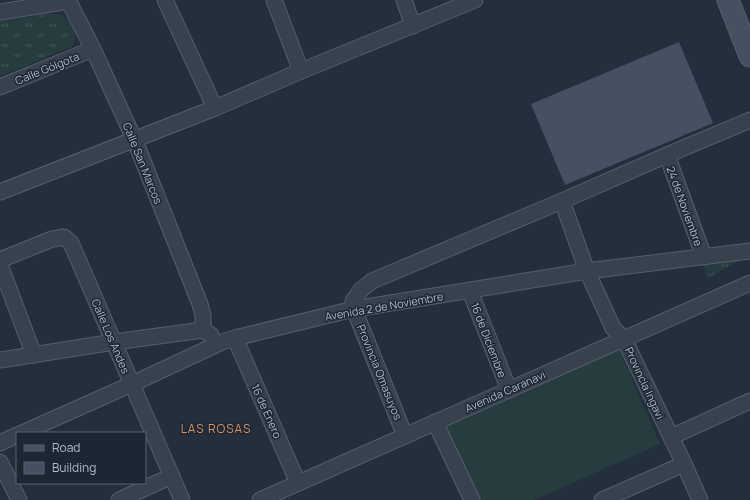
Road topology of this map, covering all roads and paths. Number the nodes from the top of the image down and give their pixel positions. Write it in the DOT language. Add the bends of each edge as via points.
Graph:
graph roads {
  1 [pos="165,0"];
  2 [pos="274,0"];
  3 [pos="404,0"];
  4 [pos="475,0"];
  5 [pos="728,0"];
  6 [pos="68,1"];
  7 [pos="0,12"];
  8 [pos="413,26"];
  9 [pos="748,48"];
  10 [pos="93,49"];
  11 [pos="301,71"];
  12 [pos="0,87"];
  13 [pos="216,108"];
  14 [pos="750,120"];
  15 [pos="135,141"];
  16 [pos="667,154"];
  17 [pos="0,192"];
  18 [pos="562,201"];
  19 [pos="750,251"];
  20 [pos="704,257"];
  21 [pos="0,260"];
  22 [pos="0,265"];
  23 [pos="587,271"];
  24 [pos="750,283"];
  25 [pos="470,291"];
  26 [pos="354,309"];
  27 [pos="203,330"];
  28 [pos="624,339"];
  29 [pos="229,340"];
  30 [pos="114,342"];
  31 [pos="34,355"];
  32 [pos="0,360"];
  33 [pos="132,384"];
  34 [pos="509,390"];
  35 [pos="750,401"];
  36 [pos="435,422"];
  37 [pos="24,432"];
  38 [pos="16,435"];
  39 [pos="405,436"];
  40 [pos="671,437"];
  41 [pos="0,443"];
  42 [pos="0,462"];
  43 [pos="684,464"];
  44 [pos="172,476"];
  45 [pos="298,483"];
  46 [pos="19,500"];
  47 [pos="119,500"];
  48 [pos="182,500"];
  49 [pos="260,500"];
  50 [pos="472,500"];
  51 [pos="602,500"];
  52 [pos="700,500"];
  1 -- 13 [label="street"];
  2 -- 11 [label="street"];
  3 -- 8 [label="street"];
  4 -- 8 [label="street"];
  5 -- 9 [label="main road"];
  6 -- 7 [label="street"];
  6 -- 10 [label="street, Calle San Marcos"];
  8 -- 11 [label="street"];
  10 -- 12 [label="street, Calle Gólgota"];
  10 -- 15 [label="street, Calle San Marcos"];
  11 -- 13 [label="street"];
  13 -- 15 [label="street"];
  14 -- 16 [label="street"];
  15 -- 17 [label="street"];
  15 -- 27 [label="street, Calle San Marcos" via="200,304"];
  16 -- 18 [label="street"];
  16 -- 20 [label="street, 24 de Noviembre"];
  18 -- 23 [label="street, Provincia Ingavi"];
  18 -- 26 [label="street" via="372,281 353,301"];
  19 -- 20 [label="street, Avenida 2 de Noviembre"];
  20 -- 23 [label="street, Avenida 2 de Noviembre"];
  21 -- 30 [label="street, Calle Los Andes" via="52,239 64,237 71,243"];
  22 -- 31 [label="street"];
  23 -- 25 [label="street, Avenida 2 de Noviembre"];
  23 -- 28 [label="street, Provincia Ingavi" via="613,328"];
  24 -- 28 [label="street, Avenida Caranavi"];
  25 -- 26 [label="street, Avenida 2 de Noviembre"];
  25 -- 34 [label="street, 16 de Diciembre"];
  26 -- 29 [label="street, Avenida 2 de Noviembre"];
  26 -- 39 [label="street, Provincia Omasuyos"];
  27 -- 29 [label="street"];
  27 -- 30 [label="street"];
  28 -- 34 [label="street, Avenida Caranavi"];
  28 -- 40 [label="street, Provincia Ingavi"];
  29 -- 33 [label="street, Avenida 2 de Noviembre"];
  29 -- 45 [label="street, 16 de Enero"];
  30 -- 31 [label="street"];
  30 -- 33 [label="street, Calle Los Andes"];
  31 -- 32 [label="street"];
  33 -- 37 [label="street, Avenida 2 de Noviembre"];
  33 -- 44 [label="street, Calle Los Andes"];
  34 -- 36 [label="street, Avenida Caranavi"];
  35 -- 40 [label="street"];
  36 -- 39 [label="street, Avenida Caranavi"];
  36 -- 50 [label="street"];
  38 -- 41 [label="street"];
  39 -- 45 [label="street, Avenida Caranavi"];
  40 -- 43 [label="street, Provincia Ingavi"];
  42 -- 46 [label="street"];
  43 -- 51 [label="street"];
  43 -- 52 [label="street, Provincia Ingavi"];
  44 -- 47 [label="street"];
  44 -- 48 [label="street, Calle Los Andes"];
  45 -- 49 [label="street, Avenida Caranavi"];
}
